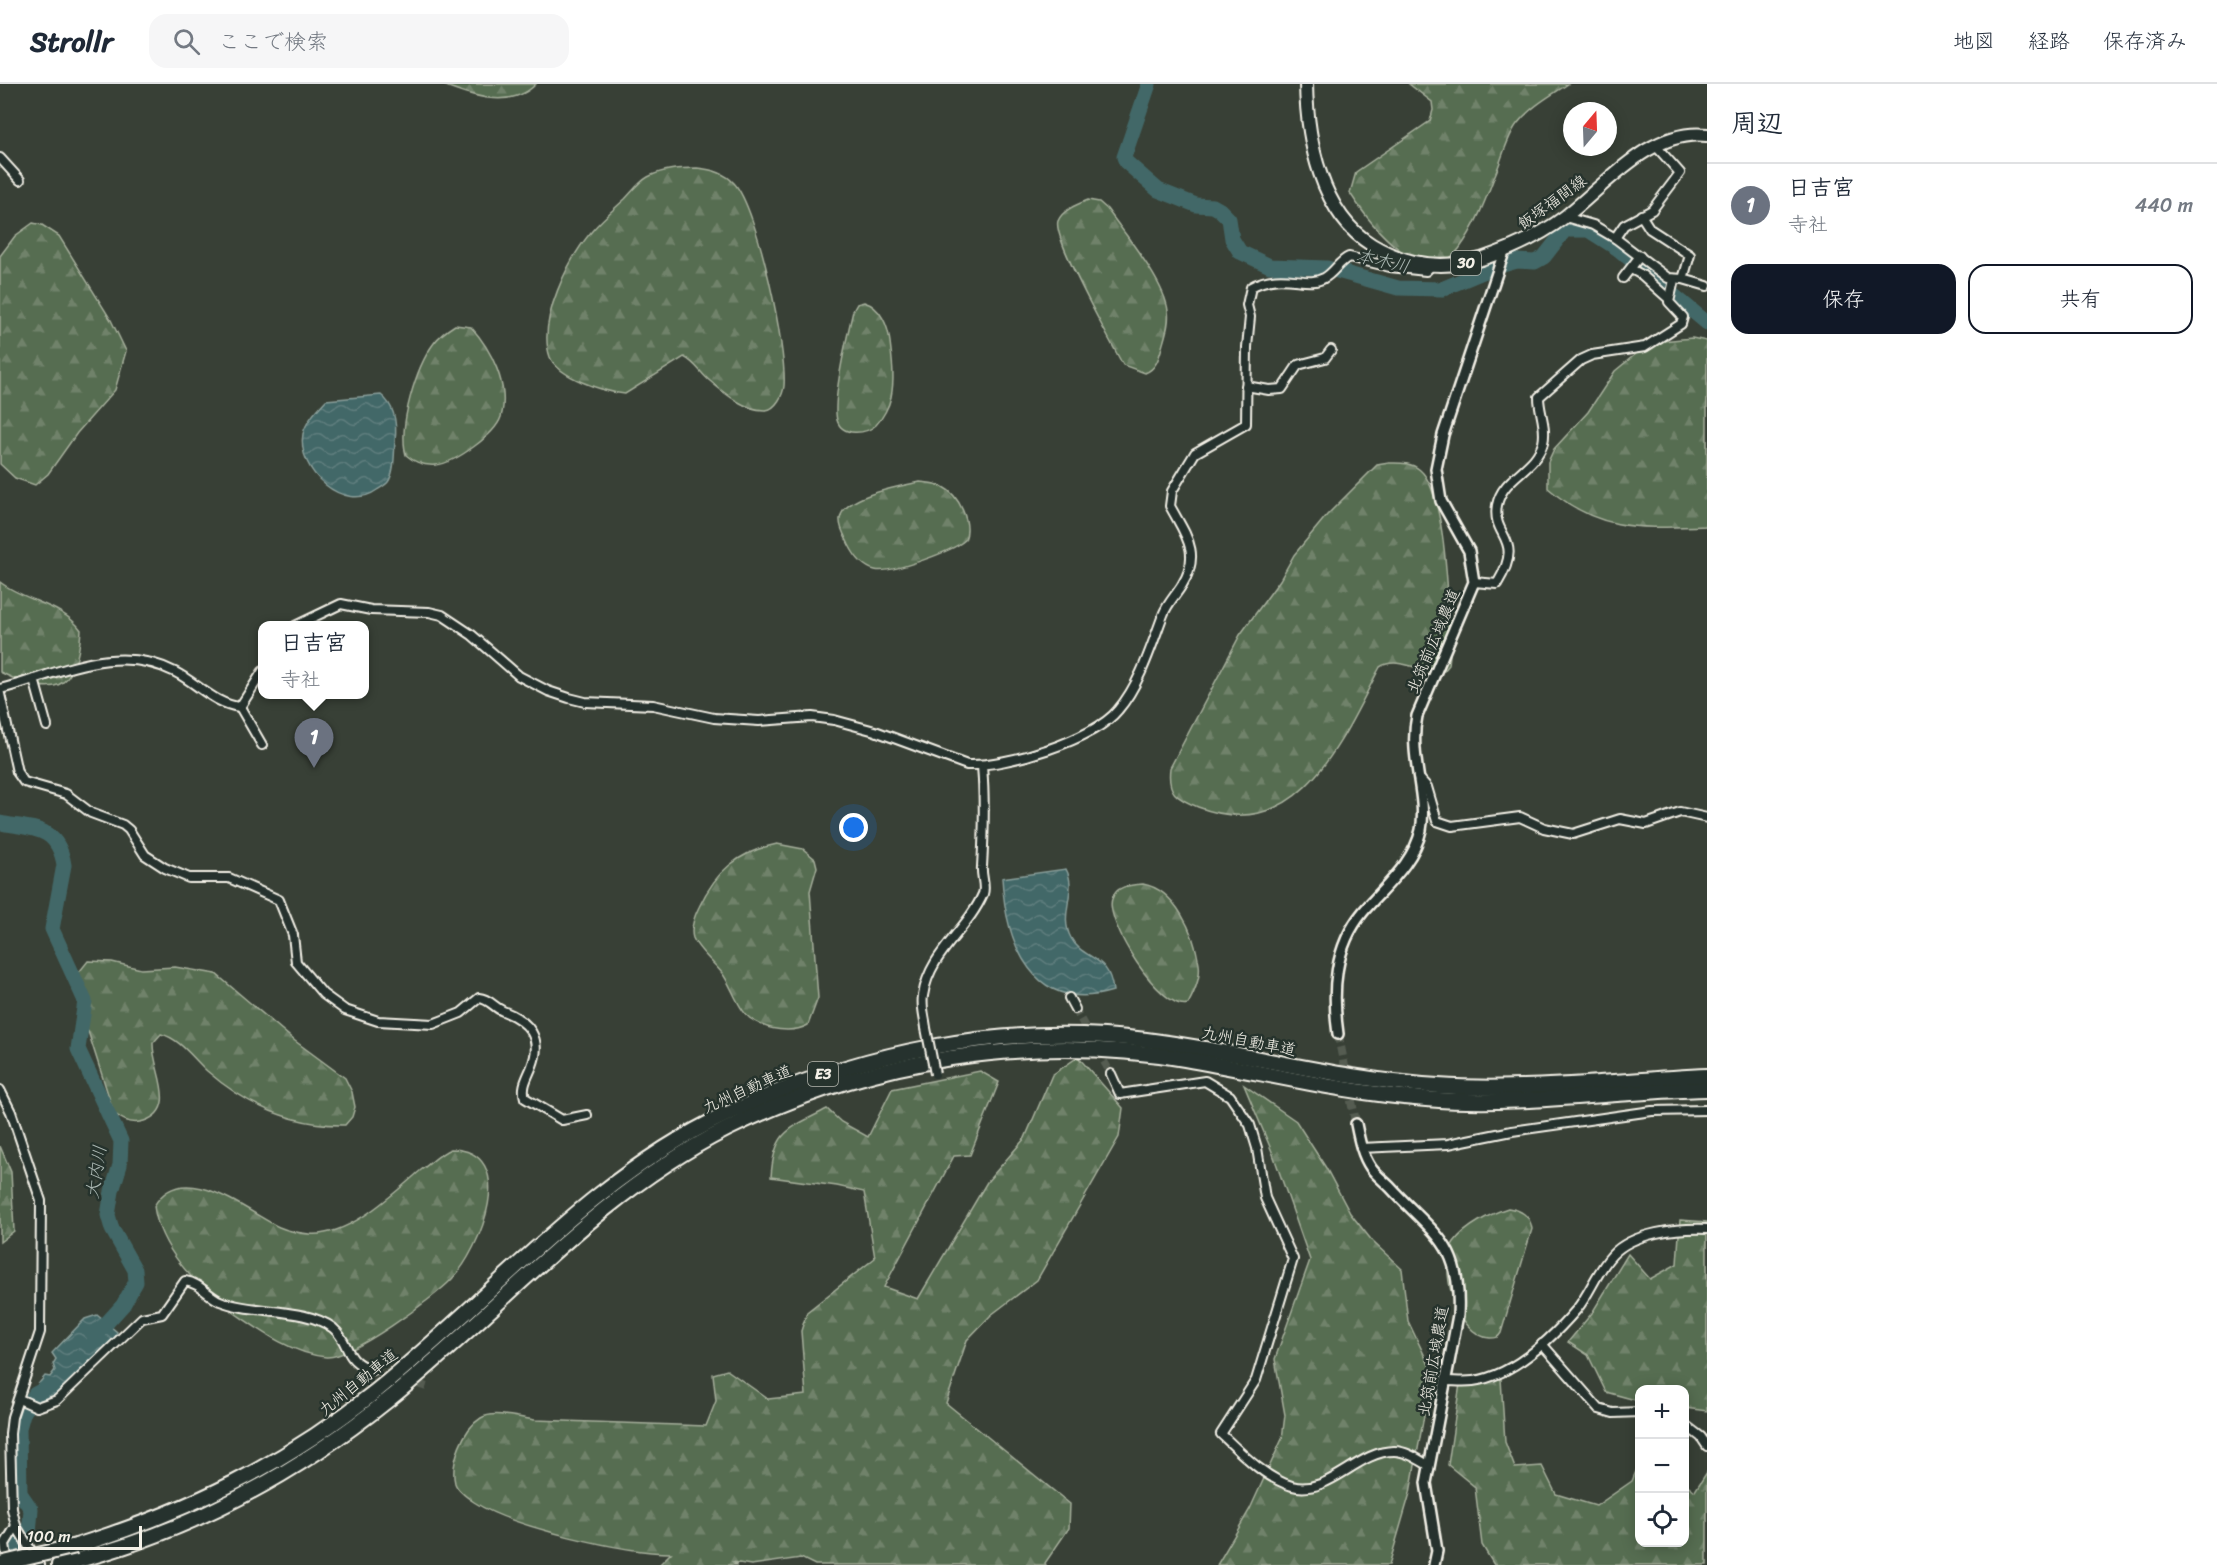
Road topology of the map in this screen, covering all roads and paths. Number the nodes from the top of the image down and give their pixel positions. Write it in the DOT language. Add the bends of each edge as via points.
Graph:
graph roads {
  1 [pos="1306,84"];
  2 [pos="1707,135"];
  3 [pos="1655,145"];
  4 [pos="0,158"];
  5 [pos="20,180"];
  6 [pos="1641,215"];
  7 [pos="1565,217"];
  8 [pos="1615,238"];
  9 [pos="1640,256"];
  10 [pos="1502,258"];
  11 [pos="1431,266"];
  12 [pos="1630,269"];
  13 [pos="1623,278"];
  14 [pos="1678,279"];
  15 [pos="1707,286"];
  16 [pos="1669,299"];
  17 [pos="1331,351"];
  18 [pos="1246,386"];
  19 [pos="1474,582"];
  20 [pos="305,621"];
  21 [pos="34,679"];
  22 [pos="258,679"];
  23 [pos="0,689"];
  24 [pos="0,694"];
  25 [pos="240,707"];
  26 [pos="48,726"];
  27 [pos="262,745"];
  28 [pos="982,766"];
  29 [pos="1417,776"];
  30 [pos="1707,818"];
  31 [pos="1069,998"];
  32 [pos="1075,1009"];
  33 [pos="1338,1034"];
  34 [pos="935,1074"];
  35 [pos="1111,1074"];
  36 [pos="1707,1076"];
  37 [pos="1707,1089"];
  38 [pos="0,1090"];
  39 [pos="1707,1110"];
  40 [pos="586,1115"];
  41 [pos="1356,1124"];
  42 [pos="1361,1148"];
  43 [pos="1707,1229"];
  44 [pos="1542,1344"];
  45 [pos="373,1370"];
  46 [pos="1445,1381"];
  47 [pos="19,1399"];
  48 [pos="1635,1412"];
  49 [pos="1689,1428"];
  50 [pos="1707,1446"];
  51 [pos="1428,1465"];
  52 [pos="0,1492"];
  53 [pos="11,1492"];
  54 [pos="16,1526"];
  55 [pos="77,1553"];
  56 [pos="0,1564"];
  57 [pos="8,1565"];
  58 [pos="40,1565"];
  59 [pos="59,1565"];
  60 [pos="1434,1565"];
  1 -- 11 [label="main road, 飯塚福間線 / 30" via="1309,128 1331,200 1341,217 1360,237 1382,250"];
  2 -- 3 [label="main road, 飯塚福間線 / 30" via="1681,135"];
  3 -- 6 [label="street" via="1680,173 1652,210"];
  3 -- 7 [label="main road, 飯塚福間線 / 30"];
  4 -- 5 [label="street"];
  6 -- 8 [label="street" via="1624,225"];
  6 -- 14 [label="street" via="1650,229 1690,255"];
  7 -- 8 [label="street" via="1593,225"];
  7 -- 10 [label="main road, 飯塚福間線 / 30"];
  8 -- 9 [label="street"];
  9 -- 12 [label="street"];
  9 -- 14 [label="street"];
  10 -- 11 [label="main road, 飯塚福間線 / 30"];
  10 -- 19 [label="street, 北筑前広域農道" via="1443,435 1436,469 1441,501 1469,551"];
  11 -- 18 [label="street" via="1426,272 1412,271 1349,256 1324,278 1310,281 1278,277 1251,287"];
  12 -- 13 [label="street"];
  12 -- 16 [label="street"];
  14 -- 15 [label="street"];
  14 -- 16 [label="street"];
  16 -- 19 [label="street" via="1683,317 1681,324 1645,347 1581,360 1539,397 1544,432 1538,454 1505,487 1497,506 1500,526 1510,547 1509,562 1497,584"];
  17 -- 18 [label="street" via="1325,358 1298,365 1282,389"];
  18 -- 28 [label="street" via="1246,424 1195,453 1172,491 1170,506 1182,522 1191,554 1190,572 1164,611 1141,672 1118,711 1084,735 1053,748"];
  19 -- 29 [label="street, 北筑前広域農道" via="1418,716 1414,732"];
  20 -- 28 [label="street" via="341,604 371,610 429,612 442,615 472,635 519,676 569,698 653,705 714,718 834,720 967,765"];
  21 -- 23 [label="street"];
  21 -- 25 [label="street" via="94,660 143,661 175,672 204,692"];
  21 -- 26 [label="street"];
  22 -- 25 [label="street"];
  24 -- 40 [label="street" via="17,772 24,782 66,795 90,813 123,825 145,855 165,868 189,878 229,878 279,900 293,935 296,962 323,994 345,1010 378,1021 433,1024 461,1013 479,998 518,1017 531,1031 535,1051 525,1098 562,1120"];
  25 -- 27 [label="street"];
  28 -- 34 [label="street, bridge" via="984,891 943,947 929,972 922,997"];
  29 -- 30 [label="street" via="1427,787 1437,821 1452,826 1521,817 1544,828 1573,834 1620,819 1646,824 1680,812"];
  29 -- 33 [label="street, 北筑前広域農道" via="1421,819 1418,838 1401,870 1362,913 1341,955 1335,981"];
  31 -- 32 [label="street"];
  35 -- 51 [label="street" via="1120,1094 1205,1081 1230,1096 1250,1125 1265,1198 1293,1258 1256,1380 1221,1434 1247,1458 1292,1486 1309,1488 1377,1453 1396,1451"];
  36 -- 55 [label="highway, 九州自動車道 / E3" via="1512,1087 1436,1086 1337,1074 1143,1039 1066,1035 943,1044 859,1063 789,1087 723,1116 646,1161 558,1227 381,1388 336,1422 264,1469 184,1509"];
  37 -- 55 [label="highway, 九州自動車道 / E3" via="1514,1102 1432,1100 1320,1085 1183,1059 1074,1049 950,1057 861,1077 726,1130 634,1186 569,1237 391,1398 270,1482 140,1541"];
  38 -- 47 [label="street" via="41,1201 40,1332"];
  39 -- 42 [label="street" via="1653,1111 1448,1144"];
  41 -- 42 [label="street, 北筑前広域農道"];
  42 -- 46 [label="street, 北筑前広域農道" via="1371,1168 1440,1236 1457,1269 1458,1315"];
  43 -- 44 [label="street" via="1676,1229 1632,1242 1613,1254 1577,1308"];
  44 -- 46 [label="street" via="1502,1372 1474,1381"];
  44 -- 48 [label="street" via="1599,1409"];
  45 -- 47 [label="street" via="359,1366 333,1329 318,1320 220,1300 195,1282 185,1281 162,1314 142,1318 57,1400 37,1407"];
  46 -- 51 [label="street, 北筑前広域農道"];
  47 -- 53 [label="street" via="10,1434"];
  49 -- 50 [label="street"];
  51 -- 60 [label="street, 北筑前広域農道" via="1427,1498 1437,1551"];
  52 -- 53 [label="street"];
  53 -- 54 [label="street"];
  54 -- 57 [label="street" via="5,1544"];
  54 -- 58 [label="street"];
  55 -- 56 [label="highway, 九州自動車道 / E3, bridge"];
  55 -- 59 [label="highway, 九州自動車道 / E3"];
}
